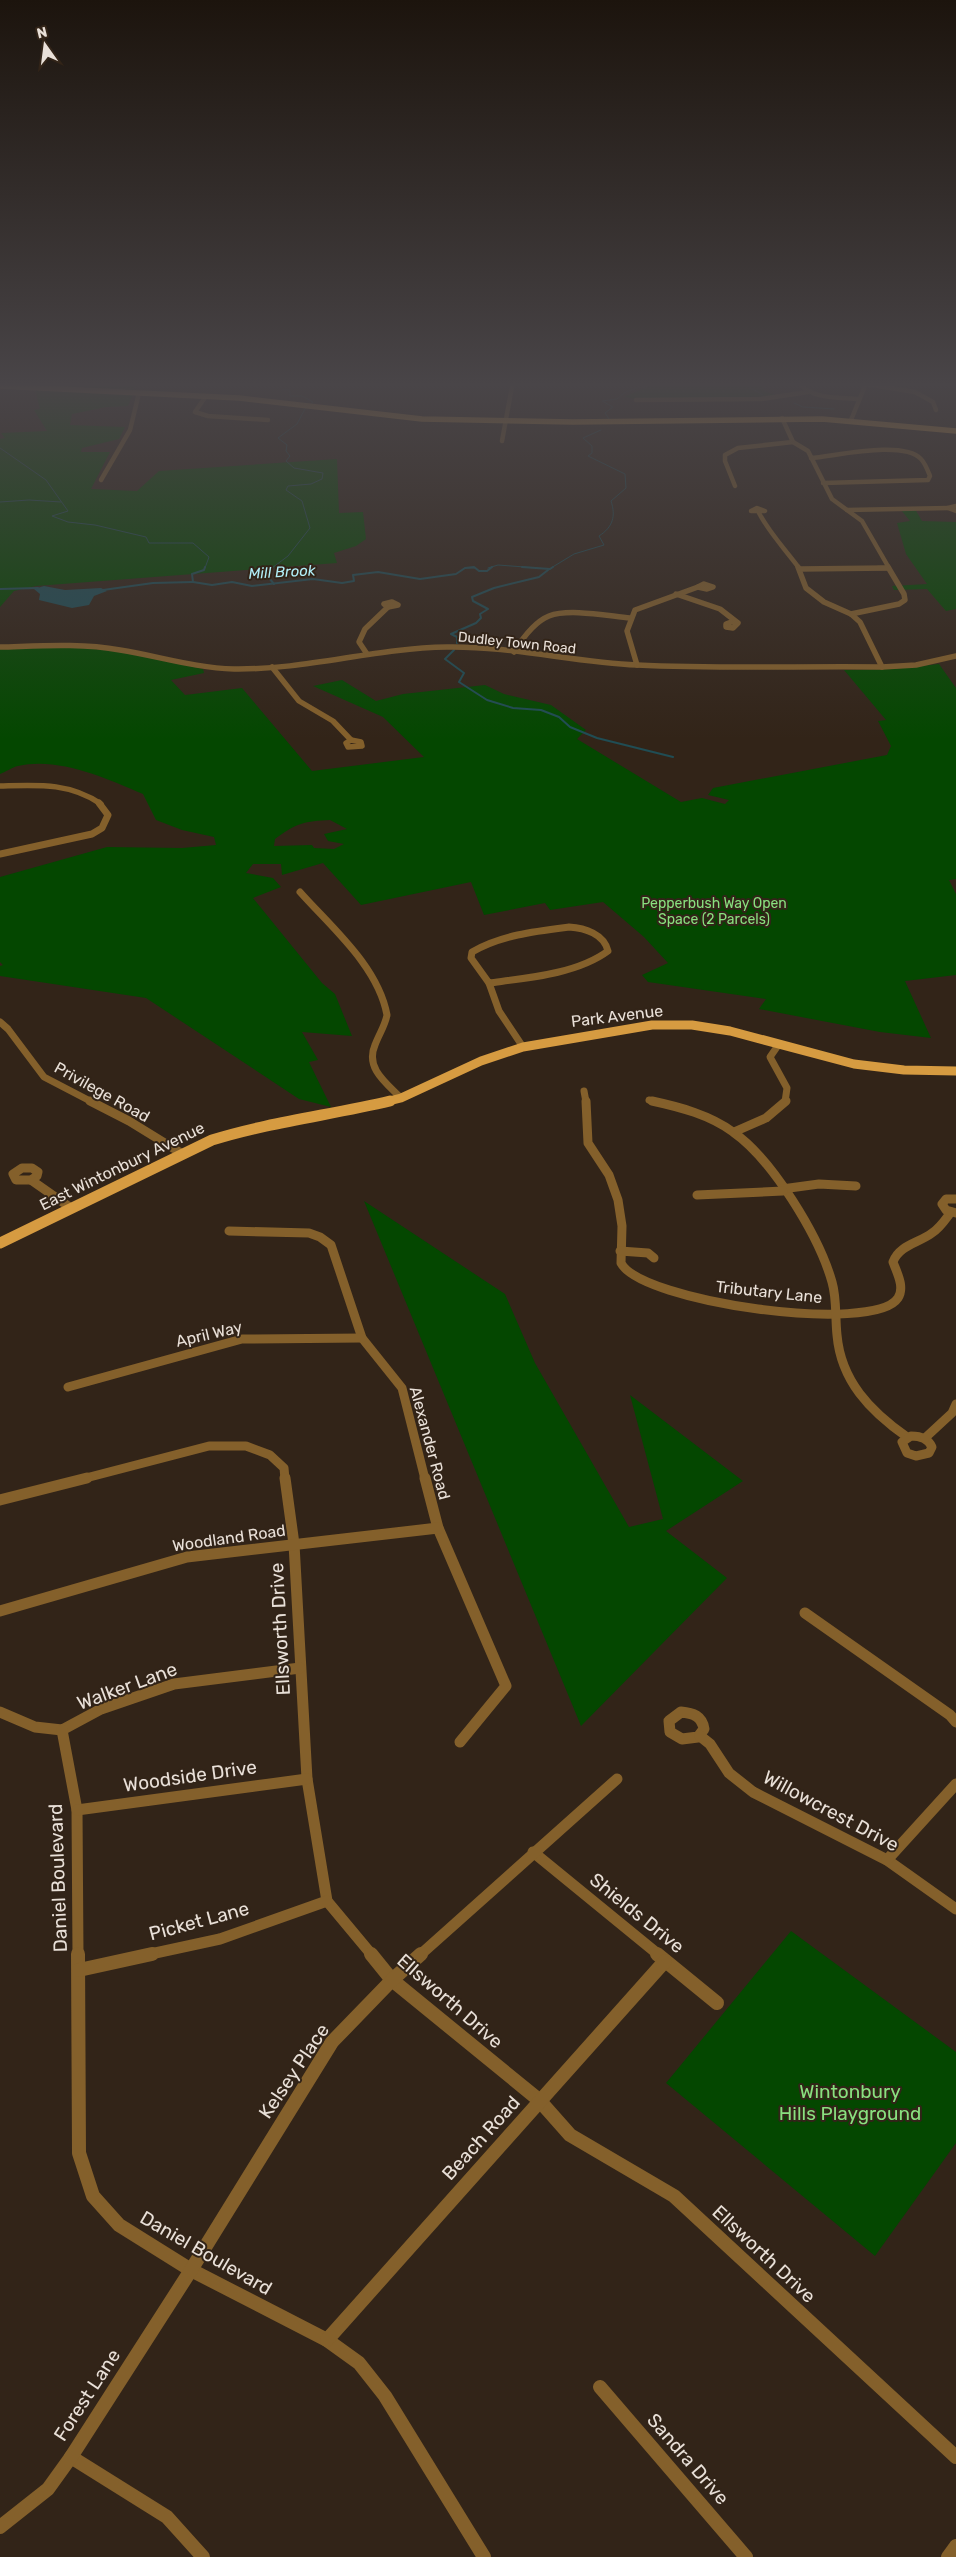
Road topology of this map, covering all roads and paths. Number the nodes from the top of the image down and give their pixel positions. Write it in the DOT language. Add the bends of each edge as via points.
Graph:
graph roads {
  1 [pos="832,500"];
  2 [pos="956,506"];
  3 [pos="948,508"];
  4 [pos="847,510"];
  5 [pos="956,511"];
  6 [pos="759,513"];
  7 [pos="888,568"];
  8 [pos="800,569"];
  9 [pos="698,587"];
  10 [pos="676,594"];
  11 [pos="388,607"];
  12 [pos="851,614"];
  13 [pos="630,618"];
  14 [pos="734,621"];
  15 [pos="0,647"];
  16 [pos="514,652"];
  17 [pos="368,654"];
  18 [pos="956,656"];
  19 [pos="637,665"];
  20 [pos="272,667"];
  21 [pos="882,667"];
  22 [pos="351,740"];
  23 [pos="0,786"];
  24 [pos="0,854"];
  25 [pos="300,892"];
  26 [pos="489,983"];
  27 [pos="0,1022"];
  28 [pos="779,1044"];
  29 [pos="523,1046"];
  30 [pos="956,1071"];
  31 [pos="584,1091"];
  32 [pos="401,1098"];
  33 [pos="650,1100"];
  34 [pos="291,1121"];
  35 [pos="734,1132"];
  36 [pos="181,1154"];
  37 [pos="31,1180"];
  38 [pos="856,1186"];
  39 [pos="783,1190"];
  40 [pos="697,1194"];
  41 [pos="956,1198"];
  42 [pos="71,1208"];
  43 [pos="953,1213"];
  44 [pos="229,1231"];
  45 [pos="0,1243"];
  46 [pos="620,1251"];
  47 [pos="654,1258"];
  48 [pos="836,1313"];
  49 [pos="362,1338"];
  50 [pos="68,1386"];
  51 [pos="956,1404"];
  52 [pos="907,1438"];
  53 [pos="925,1438"];
  54 [pos="0,1500"];
  55 [pos="438,1528"];
  56 [pos="294,1544"];
  57 [pos="0,1611"];
  58 [pos="805,1613"];
  59 [pos="300,1668"];
  60 [pos="0,1712"];
  61 [pos="956,1722"];
  62 [pos="62,1730"];
  63 [pos="700,1736"];
  64 [pos="460,1742"];
  65 [pos="307,1779"];
  66 [pos="617,1779"];
  67 [pos="956,1784"];
  68 [pos="77,1810"];
  69 [pos="533,1852"];
  70 [pos="887,1860"];
  71 [pos="327,1901"];
  72 [pos="956,1909"];
  73 [pos="665,1961"];
  74 [pos="79,1970"];
  75 [pos="392,1980"];
  76 [pos="717,2003"];
  77 [pos="539,2100"];
  78 [pos="191,2270"];
  79 [pos="327,2340"];
  80 [pos="600,2387"];
  81 [pos="71,2457"];
  82 [pos="956,2457"];
  83 [pos="0,2527"];
  84 [pos="956,2546"];
  85 [pos="204,2557"];
  86 [pos="484,2557"];
  87 [pos="746,2557"];
  88 [pos="948,2557"];
  1 -- 4 [label="street"];
  2 -- 3 [label="street"];
  3 -- 4 [label="street"];
  3 -- 5 [label="street"];
  4 -- 7 [label="street" via="862,520"];
  6 -- 8 [label="street" via="769,533"];
  7 -- 8 [label="street"];
  7 -- 12 [label="street" via="905,600"];
  8 -- 12 [label="street" via="806,588 812,594"];
  9 -- 10 [label="street"];
  10 -- 13 [label="street" via="635,610"];
  10 -- 14 [label="street" via="720,609"];
  11 -- 17 [label="street" via="361,635 359,642"];
  12 -- 21 [label="street" via="866,632"];
  13 -- 16 [label="street" via="549,616"];
  13 -- 19 [label="street" via="626,635"];
  15 -- 20 [label="street, Dudley Town Road" via="77,645 211,668"];
  16 -- 17 [label="street, Dudley Town Road" via="447,646"];
  16 -- 19 [label="street, Dudley Town Road"];
  17 -- 20 [label="street, Dudley Town Road"];
  18 -- 21 [label="street, Dudley Town Road" via="916,665"];
  19 -- 21 [label="street, Dudley Town Road"];
  20 -- 22 [label="street" via="299,701 333,720"];
  23 -- 24 [label="street" via="72,788 100,804 108,815 106,823 92,834"];
  25 -- 32 [label="street" via="352,950 385,1006 387,1018 373,1047 372,1063 380,1078"];
  26 -- 26 [label="street" via="533,976 589,961 606,954 608,947 589,930 577,927 538,932 481,947 472,952 471,958"];
  26 -- 29 [label="street" via="499,1011"];
  27 -- 36 [label="street, Privilege Road" via="44,1077"];
  28 -- 29 [label="main road, Park Avenue" via="719,1029 666,1024"];
  28 -- 30 [label="main road, Park Avenue" via="854,1064 904,1070"];
  28 -- 35 [label="street" via="770,1057 786,1084 786,1101 766,1118"];
  29 -- 32 [label="main road, Park Avenue" via="481,1061"];
  31 -- 46 [label="street, Tributary Lane" via="588,1143 609,1176 616,1197 622,1226"];
  32 -- 34 [label="main road, Park Avenue"];
  33 -- 35 [label="street" via="682,1108"];
  34 -- 36 [label="main road, East Wintonbury Avenue" via="247,1129"];
  35 -- 39 [label="street" via="755,1152"];
  36 -- 42 [label="main road, East Wintonbury Avenue"];
  37 -- 42 [label="street"];
  38 -- 39 [label="street" via="818,1184"];
  39 -- 40 [label="street"];
  39 -- 48 [label="street" via="822,1253 832,1282"];
  41 -- 43 [label="street" via="942,1204 944,1209"];
  42 -- 45 [label="main road, East Wintonbury Avenue"];
  43 -- 48 [label="street, Tributary Lane" via="927,1237 894,1257 901,1294 890,1305 873,1312"];
  44 -- 49 [label="street, Alexander Road" via="240,1234 302,1232 324,1239 331,1245"];
  46 -- 47 [label="street" via="648,1253"];
  46 -- 48 [label="street, Tributary Lane" via="626,1270 647,1282 685,1296 740,1307"];
  48 -- 52 [label="street" via="840,1354 851,1384 875,1412"];
  49 -- 50 [label="street, April Way" via="242,1339"];
  49 -- 55 [label="street, Alexander Road" via="402,1388"];
  51 -- 53 [label="street" via="952,1413"];
  52 -- 53 [label="street"];
  52 -- 53 [label="street" via="902,1442 903,1450 916,1456 926,1455 931,1450 931,1444"];
  54 -- 56 [label="street, Ellsworth Drive" via="209,1446 246,1446 270,1455 284,1468"];
  55 -- 56 [label="street, Woodland Road"];
  55 -- 64 [label="street, Alexander Road" via="506,1686"];
  56 -- 57 [label="street, Woodland Road" via="187,1556"];
  56 -- 59 [label="street, Ellsworth Drive"];
  58 -- 61 [label="street"];
  59 -- 62 [label="street, Walker Lane" via="174,1684 101,1710"];
  59 -- 65 [label="street, Ellsworth Drive"];
  60 -- 62 [label="street" via="36,1727"];
  62 -- 68 [label="street, Daniel Boulevard"];
  63 -- 70 [label="street, Willowcrest Drive" via="710,1744 730,1773 753,1792"];
  65 -- 68 [label="street, Woodside Drive"];
  65 -- 71 [label="street, Ellsworth Drive"];
  66 -- 69 [label="street, Kelsey Place"];
  67 -- 70 [label="street"];
  68 -- 74 [label="street, Daniel Boulevard"];
  69 -- 73 [label="street, Shields Drive"];
  69 -- 75 [label="street, Kelsey Place"];
  70 -- 72 [label="street, Willowcrest Drive"];
  71 -- 74 [label="street, Picket Lane" via="220,1939"];
  71 -- 75 [label="street, Ellsworth Drive"];
  73 -- 76 [label="street, Shields Drive"];
  73 -- 77 [label="street, Beach Road"];
  74 -- 78 [label="street, Daniel Boulevard" via="79,2153 93,2196 118,2225"];
  75 -- 77 [label="street, Ellsworth Drive"];
  75 -- 78 [label="street, Kelsey Place" via="332,2042"];
  77 -- 79 [label="street, Beach Road"];
  77 -- 82 [label="street, Ellsworth Drive" via="570,2135 674,2196"];
  78 -- 79 [label="street, Daniel Boulevard"];
  78 -- 81 [label="street, Forest Lane"];
  79 -- 86 [label="street, Daniel Boulevard" via="359,2363 385,2396"];
  80 -- 87 [label="street, Sandra Drive"];
  81 -- 83 [label="street, Forest Lane" via="48,2489"];
  81 -- 85 [label="street" via="167,2517"];
  84 -- 88 [label="street"];
}
